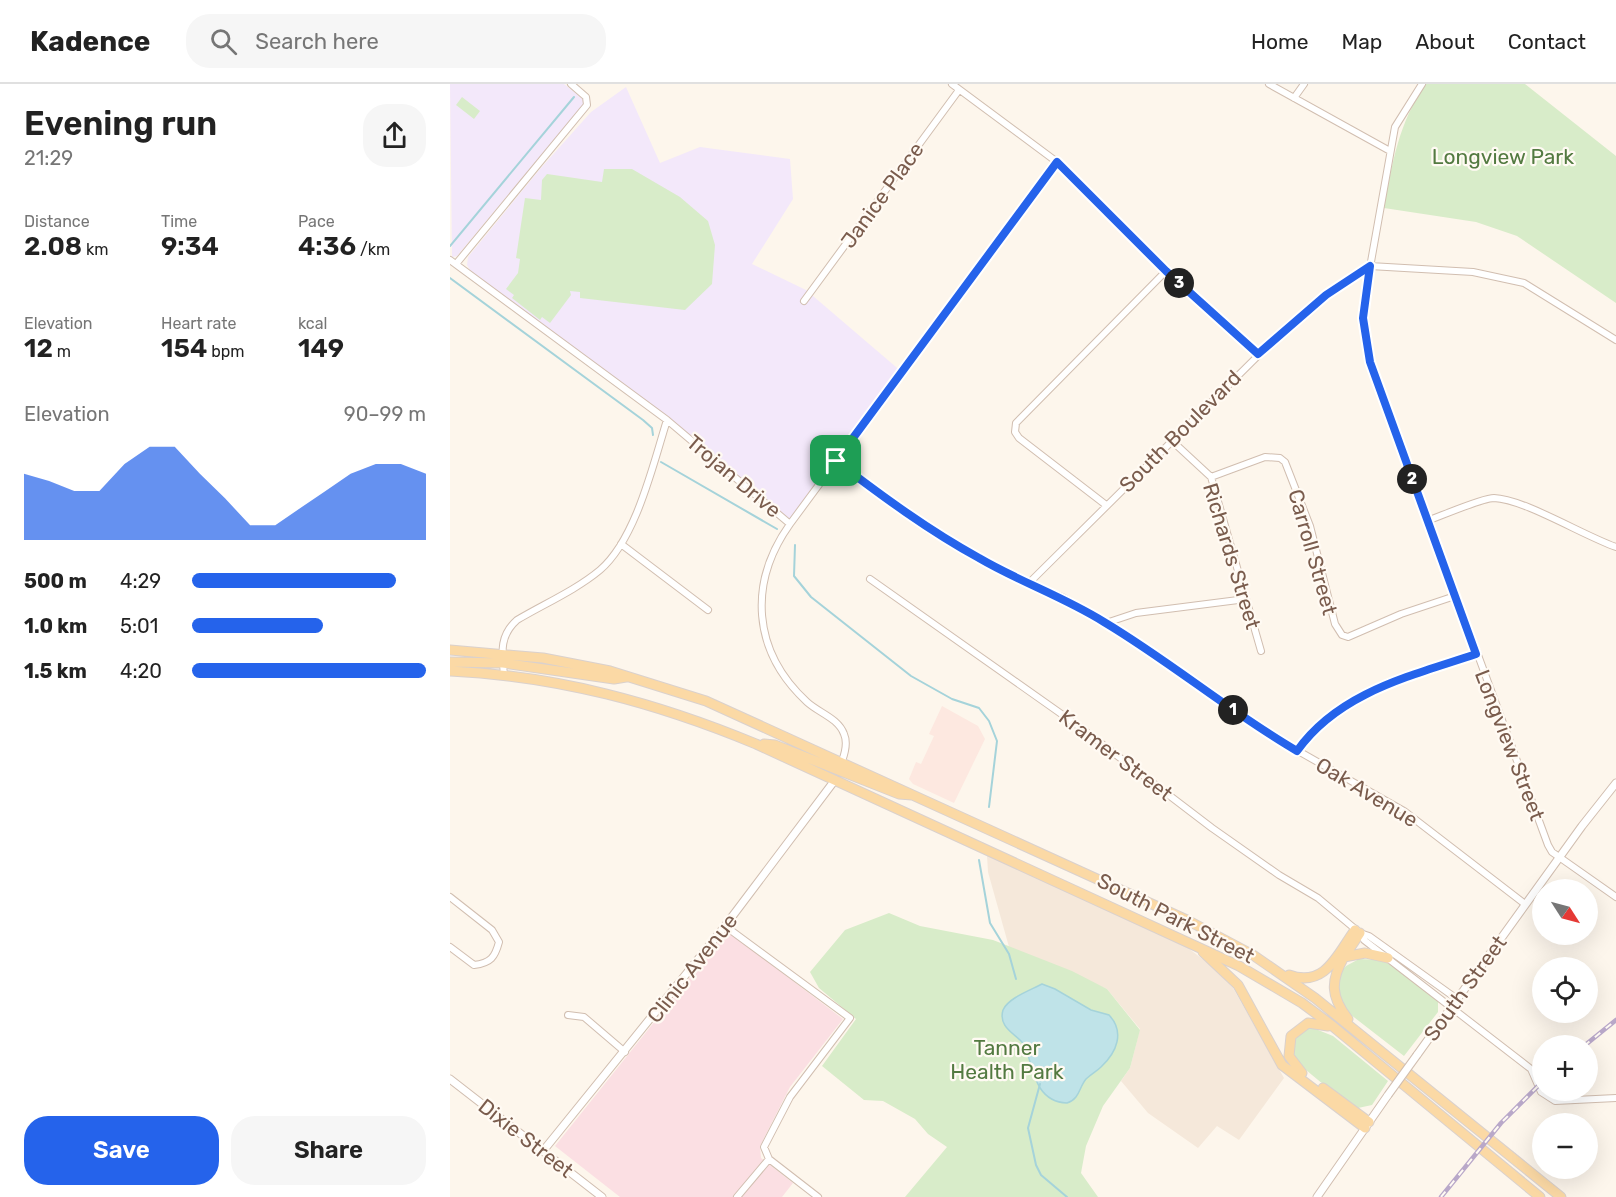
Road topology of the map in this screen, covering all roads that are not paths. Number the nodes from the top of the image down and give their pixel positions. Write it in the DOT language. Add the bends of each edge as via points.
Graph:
graph roads {
  1 [pos="571,84"];
  2 [pos="952,84"];
  3 [pos="1269,84"];
  4 [pos="1304,84"];
  5 [pos="1422,84"];
  6 [pos="959,90"];
  7 [pos="1294,98"];
  8 [pos="1390,151"];
  9 [pos="1057,162"];
  10 [pos="453,262"];
  11 [pos="1370,266"];
  12 [pos="1166,271"];
  13 [pos="804,301"];
  14 [pos="1616,340"];
  15 [pos="1258,354"];
  16 [pos="666,420"];
  17 [pos="1171,440"];
  18 [pos="836,461"];
  19 [pos="1211,477"];
  20 [pos="1106,505"];
  21 [pos="1427,521"];
  22 [pos="790,524"];
  23 [pos="621,544"];
  24 [pos="1616,547"];
  25 [pos="870,579"];
  26 [pos="1028,584"];
  27 [pos="1455,596"];
  28 [pos="1246,599"];
  29 [pos="708,610"];
  30 [pos="1106,623"];
  31 [pos="450,650"];
  32 [pos="1261,651"];
  33 [pos="1476,654"];
  34 [pos="502,658"];
  35 [pos="450,662"];
  36 [pos="450,671"];
  37 [pos="504,675"];
  38 [pos="756,744"];
  39 [pos="1297,751"];
  40 [pos="841,766"];
  41 [pos="835,780"];
  42 [pos="1616,783"];
  43 [pos="1559,857"];
  44 [pos="1061,861"];
  45 [pos="1053,880"];
  46 [pos="450,897"];
  47 [pos="1616,897"];
  48 [pos="1525,904"];
  49 [pos="725,926"];
  50 [pos="1358,931"];
  51 [pos="1189,942"];
  52 [pos="450,947"];
  53 [pos="1344,957"];
  54 [pos="1388,958"];
  55 [pos="1281,973"];
  56 [pos="1457,999"];
  57 [pos="1452,1006"];
  58 [pos="568,1015"];
  59 [pos="1357,1031"];
  60 [pos="1344,1035"];
  61 [pos="625,1052"];
  62 [pos="450,1079"];
  63 [pos="1616,1098"];
  64 [pos="1367,1125"];
  65 [pos="543,1151"];
  66 [pos="769,1159"];
  67 [pos="602,1197"];
  68 [pos="737,1197"];
  69 [pos="818,1197"];
  70 [pos="1317,1197"];
  71 [pos="1540,1197"];
  72 [pos="1561,1197"];
  1 -- 10 [label="street" via="586,97 587,105"];
  2 -- 6 [label="street"];
  3 -- 7 [label="street"];
  4 -- 7 [label="street"];
  5 -- 8 [label="street, Longview Street" via="1402,112"];
  6 -- 9 [label="street"];
  6 -- 13 [label="street, Janice Place"];
  7 -- 8 [label="street"];
  8 -- 11 [label="street, Longview Street"];
  9 -- 12 [label="street"];
  9 -- 18 [label="street"];
  10 -- 16 [label="street, Trojan Drive"];
  11 -- 14 [label="street" via="1473,272 1524,283"];
  11 -- 15 [label="street, South Boulevard" via="1326,295"];
  11 -- 21 [label="street, Longview Street" via="1363,318 1370,362"];
  12 -- 15 [label="street"];
  12 -- 20 [label="street" via="1016,423 1015,432 1035,452"];
  15 -- 17 [label="street, South Boulevard"];
  16 -- 22 [label="street, Trojan Drive"];
  16 -- 23 [label="street"];
  17 -- 19 [label="street, Richards Street"];
  17 -- 20 [label="street, South Boulevard"];
  18 -- 22 [label="street"];
  18 -- 26 [label="street, Oak Avenue" via="928,529"];
  19 -- 27 [label="street, Carroll Street" via="1265,457 1285,462 1310,526 1335,624 1342,635 1347,637"];
  19 -- 28 [label="street, Richards Street"];
  20 -- 26 [label="street, South Boulevard"];
  21 -- 24 [label="street" via="1493,498 1528,508"];
  21 -- 27 [label="street, Longview Street"];
  22 -- 40 [label="street, Trojan Drive" via="775,545 763,579 761,616 774,657 798,693 841,728 846,746"];
  23 -- 29 [label="street"];
  23 -- 34 [label="street" via="591,577 513,624 504,635"];
  25 -- 50 [label="street, Kramer Street" via="1077,725 1221,835 1318,898"];
  26 -- 30 [label="street, Oak Avenue" via="1062,597"];
  27 -- 33 [label="street, Longview Street"];
  28 -- 30 [label="street" via="1136,613"];
  28 -- 32 [label="street, Richards Street"];
  30 -- 39 [label="street, Oak Avenue"];
  31 -- 34 [label="main road"];
  33 -- 39 [label="street" via="1356,698 1318,726"];
  33 -- 43 [label="street, Longview Street" via="1544,835"];
  34 -- 35 [label="main road"];
  34 -- 37 [label="street"];
  34 -- 40 [label="main road" via="560,661 628,676 706,701"];
  36 -- 37 [label="main road"];
  37 -- 38 [label="main road" via="611,693 670,710"];
  38 -- 40 [label="main road" via="775,745"];
  38 -- 41 [label="main road, South Park Street"];
  39 -- 48 [label="street, Oak Avenue" via="1404,811"];
  40 -- 41 [label="main road"];
  40 -- 44 [label="main road, South Park Street" via="920,796"];
  41 -- 45 [label="main road, South Park Street"];
  41 -- 49 [label="street, Clinic Avenue"];
  42 -- 43 [label="street, South Street"];
  43 -- 47 [label="street, Longview Street"];
  43 -- 48 [label="street, South Street"];
  44 -- 45 [label="main road"];
  44 -- 55 [label="main road, South Park Street" via="1224,938"];
  45 -- 51 [label="main road, South Park Street"];
  46 -- 52 [label="street" via="492,930 499,942 495,956 474,965"];
  48 -- 56 [label="street, South Street"];
  49 -- 61 [label="street, Clinic Avenue"];
  49 -- 66 [label="street" via="850,1018 788,1101 764,1147"];
  50 -- 53 [label="main road"];
  50 -- 54 [label="street, Kramer Street"];
  50 -- 55 [label="main road" via="1320,975 1303,980"];
  50 -- 56 [label="street, Kramer Street"];
  51 -- 60 [label="main road, South Park Street" via="1270,982"];
  51 -- 64 [label="main road" via="1238,985 1282,1065"];
  53 -- 54 [label="main road" via="1365,953"];
  53 -- 59 [label="main road" via="1335,974 1333,992"];
  54 -- 57 [label="street, Kramer Street"];
  55 -- 59 [label="main road, South Park Street"];
  56 -- 57 [label="street, South Street"];
  57 -- 63 [label="street, Kramer Street" via="1531,1069 1541,1092 1555,1101"];
  57 -- 64 [label="street, South Street, bridge"];
  58 -- 61 [label="street" via="584,1017"];
  59 -- 72 [label="main road, South Park Street"];
  60 -- 64 [label="main road" via="1321,1023 1302,1025 1291,1035 1289,1056 1300,1072"];
  60 -- 71 [label="main road, South Park Street"];
  61 -- 65 [label="street, Clinic Avenue"];
  62 -- 65 [label="street, Dixie Street"];
  64 -- 70 [label="street, South Street"];
  65 -- 67 [label="street, Dixie Street"];
  66 -- 68 [label="street"];
  66 -- 69 [label="street"];
}
